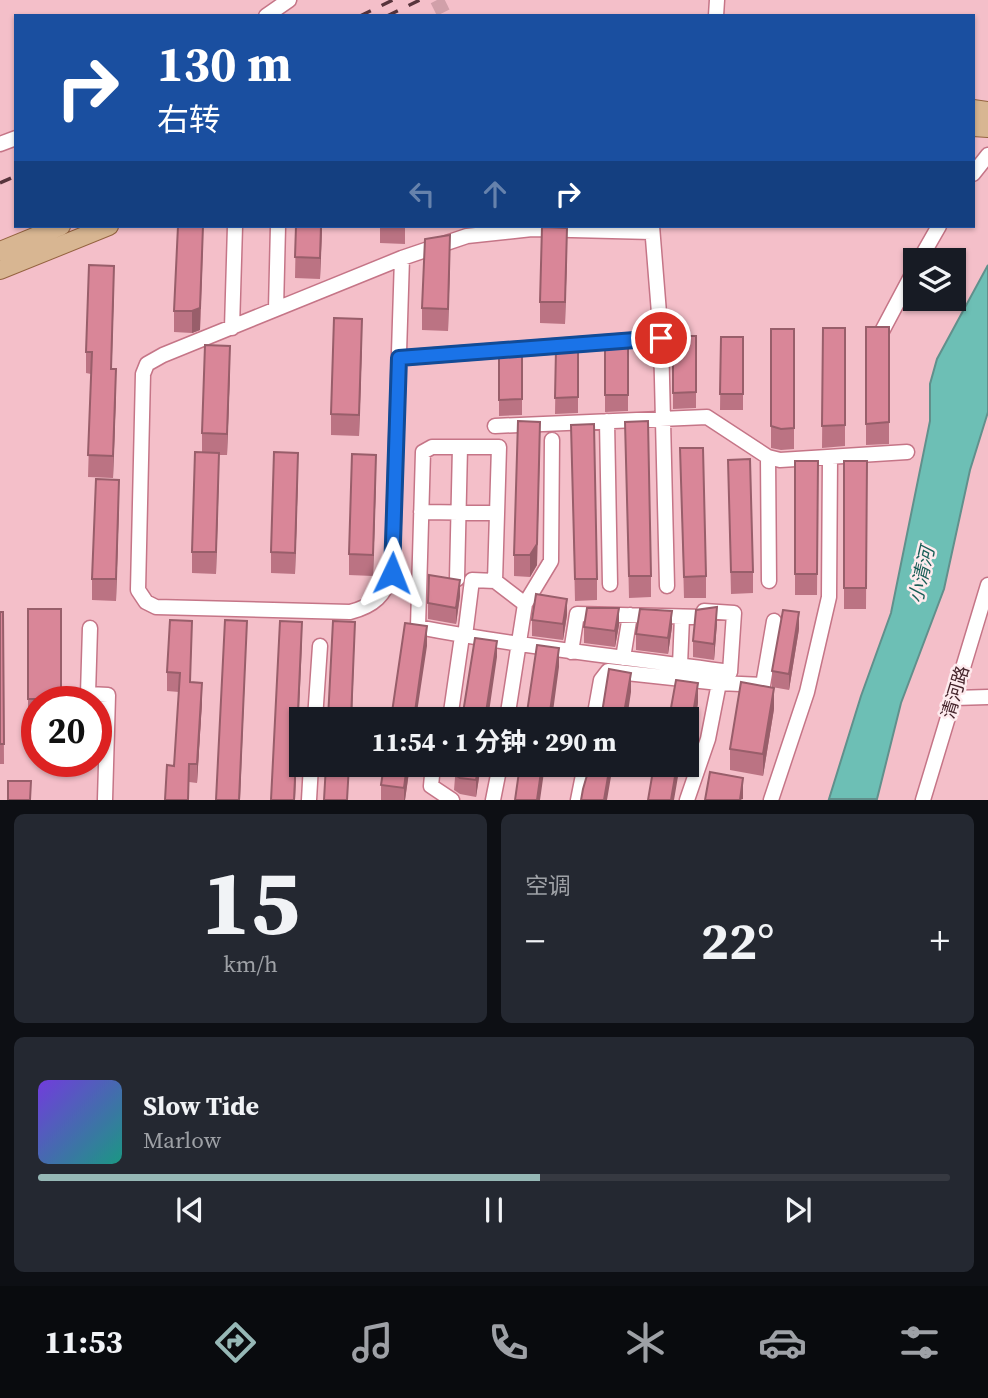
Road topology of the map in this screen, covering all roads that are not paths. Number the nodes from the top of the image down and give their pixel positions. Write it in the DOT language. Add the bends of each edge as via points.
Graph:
graph roads {
  1 [pos="289,0"];
  2 [pos="269,14"];
  3 [pos="988,155"];
  4 [pos="975,171"];
  5 [pos="56,228"];
  6 [pos="104,228"];
  7 [pos="235,228"];
  8 [pos="278,228"];
  9 [pos="938,228"];
  10 [pos="652,229"];
  11 [pos="926,248"];
  12 [pos="0,251"];
  13 [pos="402,258"];
  14 [pos="0,270"];
  15 [pos="903,292"];
  16 [pos="276,309"];
  17 [pos="232,328"];
  18 [pos="880,335"];
  19 [pos="661,338"];
  20 [pos="399,358"];
  21 [pos="664,418"];
  22 [pos="607,421"];
  23 [pos="495,426"];
  24 [pos="552,440"];
  25 [pos="460,447"];
  26 [pos="907,452"];
  27 [pos="768,457"];
  28 [pos="830,457"];
  29 [pos="421,512"];
  30 [pos="460,512"];
  31 [pos="497,513"];
  32 [pos="445,579"];
  33 [pos="495,581"];
  34 [pos="769,581"];
  35 [pos="610,584"];
  36 [pos="988,584"];
  37 [pos="667,586"];
  38 [pos="525,604"];
  39 [pos="630,615"];
  40 [pos="682,617"];
  41 [pos="774,621"];
  42 [pos="90,628"];
  43 [pos="463,636"];
  44 [pos="518,645"];
  45 [pos="320,646"];
  46 [pos="571,652"];
  47 [pos="623,658"];
  48 [pos="680,665"];
  49 [pos="719,683"];
  50 [pos="988,697"];
  51 [pos="954,698"];
  52 [pos="316,707"];
  53 [pos="452,707"];
  54 [pos="509,707"];
  55 [pos="596,707"];
  56 [pos="310,777"];
  57 [pos="432,777"];
  58 [pos="498,777"];
  59 [pos="583,777"];
  60 [pos="105,800"];
  61 [pos="309,800"];
  62 [pos="452,800"];
  63 [pos="493,800"];
  64 [pos="578,800"];
  65 [pos="687,800"];
  66 [pos="771,800"];
  67 [pos="923,800"];
  1 -- 2 [label="street"];
  3 -- 4 [label="street"];
  5 -- 12 [label="main road"];
  6 -- 14 [label="main road"];
  7 -- 17 [label="street"];
  8 -- 16 [label="street"];
  9 -- 11 [label="street"];
  10 -- 13 [label="street" via="498,231 467,236"];
  10 -- 19 [label="street"];
  13 -- 16 [label="street"];
  13 -- 20 [label="street"];
  15 -- 18 [label="street"];
  16 -- 17 [label="street"];
  17 -- 20 [label="street" via="163,355 147,364 143,374 138,590 156,607 350,612 376,602 387,590 392,573"];
  19 -- 20 [label="street"];
  19 -- 21 [label="street"];
  21 -- 22 [label="street"];
  21 -- 27 [label="street" via="707,417"];
  21 -- 37 [label="street"];
  22 -- 23 [label="street"];
  22 -- 35 [label="street"];
  24 -- 38 [label="street" via="551,561"];
  25 -- 29 [label="street" via="432,447 423,452"];
  25 -- 30 [label="street"];
  25 -- 31 [label="street" via="499,447"];
  26 -- 28 [label="street"];
  27 -- 28 [label="street"];
  27 -- 34 [label="street"];
  28 -- 66 [label="street" via="829,597 807,692"];
  29 -- 30 [label="street"];
  29 -- 32 [label="street"];
  30 -- 31 [label="street"];
  30 -- 32 [label="street"];
  31 -- 33 [label="street"];
  32 -- 33 [label="street"];
  32 -- 43 [label="street"];
  32 -- 43 [label="street" via="418,627"];
  33 -- 38 [label="street"];
  36 -- 51 [label="street, 清河路"];
  38 -- 44 [label="street"];
  39 -- 40 [label="street"];
  39 -- 46 [label="street" via="577,614"];
  39 -- 47 [label="street"];
  40 -- 48 [label="street"];
  40 -- 48 [label="street" via="704,617 704,611 734,613 730,673"];
  41 -- 49 [label="street" via="763,685"];
  42 -- 60 [label="street" via="88,694 108,695"];
  43 -- 44 [label="street"];
  43 -- 53 [label="street"];
  44 -- 46 [label="street"];
  44 -- 54 [label="street"];
  45 -- 52 [label="street"];
  46 -- 47 [label="street"];
  47 -- 48 [label="street"];
  49 -- 55 [label="street" via="608,671 601,680"];
  49 -- 65 [label="street" via="708,739"];
  50 -- 51 [label="street"];
  51 -- 67 [label="street, 清河路"];
  56 -- 61 [label="street"];
  57 -- 62 [label="street" via="431,786"];
  58 -- 63 [label="street"];
  59 -- 64 [label="street"];
}
